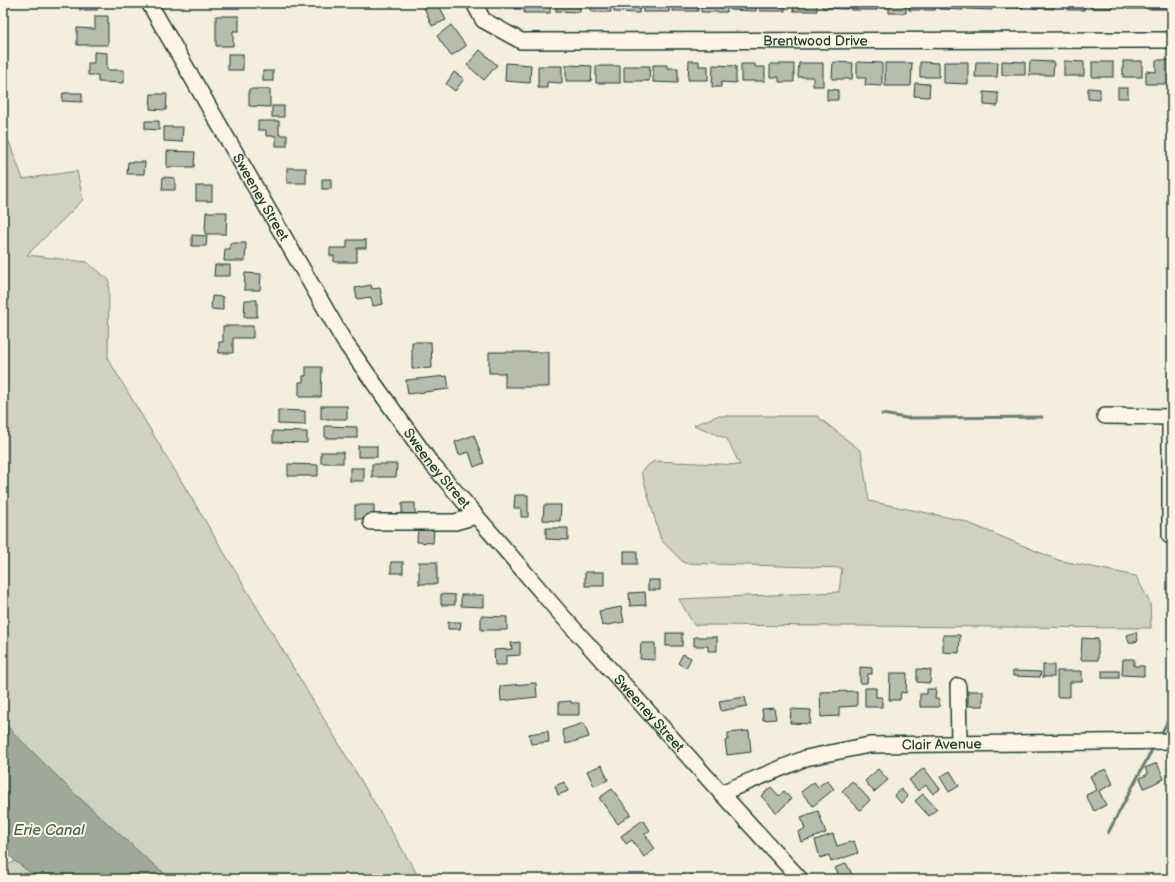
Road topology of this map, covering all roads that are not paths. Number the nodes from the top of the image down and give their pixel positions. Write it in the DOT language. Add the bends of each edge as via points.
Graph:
graph roads {
  1 [pos="149,3"];
  2 [pos="474,3"];
  3 [pos="1172,40"];
  4 [pos="1105,416"];
  5 [pos="1171,417"];
  6 [pos="476,516"];
  7 [pos="371,522"];
  8 [pos="1170,536"];
  9 [pos="958,686"];
  10 [pos="1172,741"];
  11 [pos="959,743"];
  12 [pos="720,793"];
  13 [pos="800,879"];
  1 -- 6 [label="street, Sweeney Street" via="344,341 430,462"];
  2 -- 3 [label="street, Brentwood Drive" via="483,20 521,40"];
  4 -- 5 [label="street"];
  5 -- 8 [label="street"];
  6 -- 7 [label="street" via="455,522"];
  6 -- 12 [label="street, Sweeney Street"];
  9 -- 11 [label="street"];
  10 -- 11 [label="street, Clair Avenue"];
  11 -- 12 [label="street, Clair Avenue" via="869,745 806,758"];
  12 -- 13 [label="street, Sweeney Street"];
}
